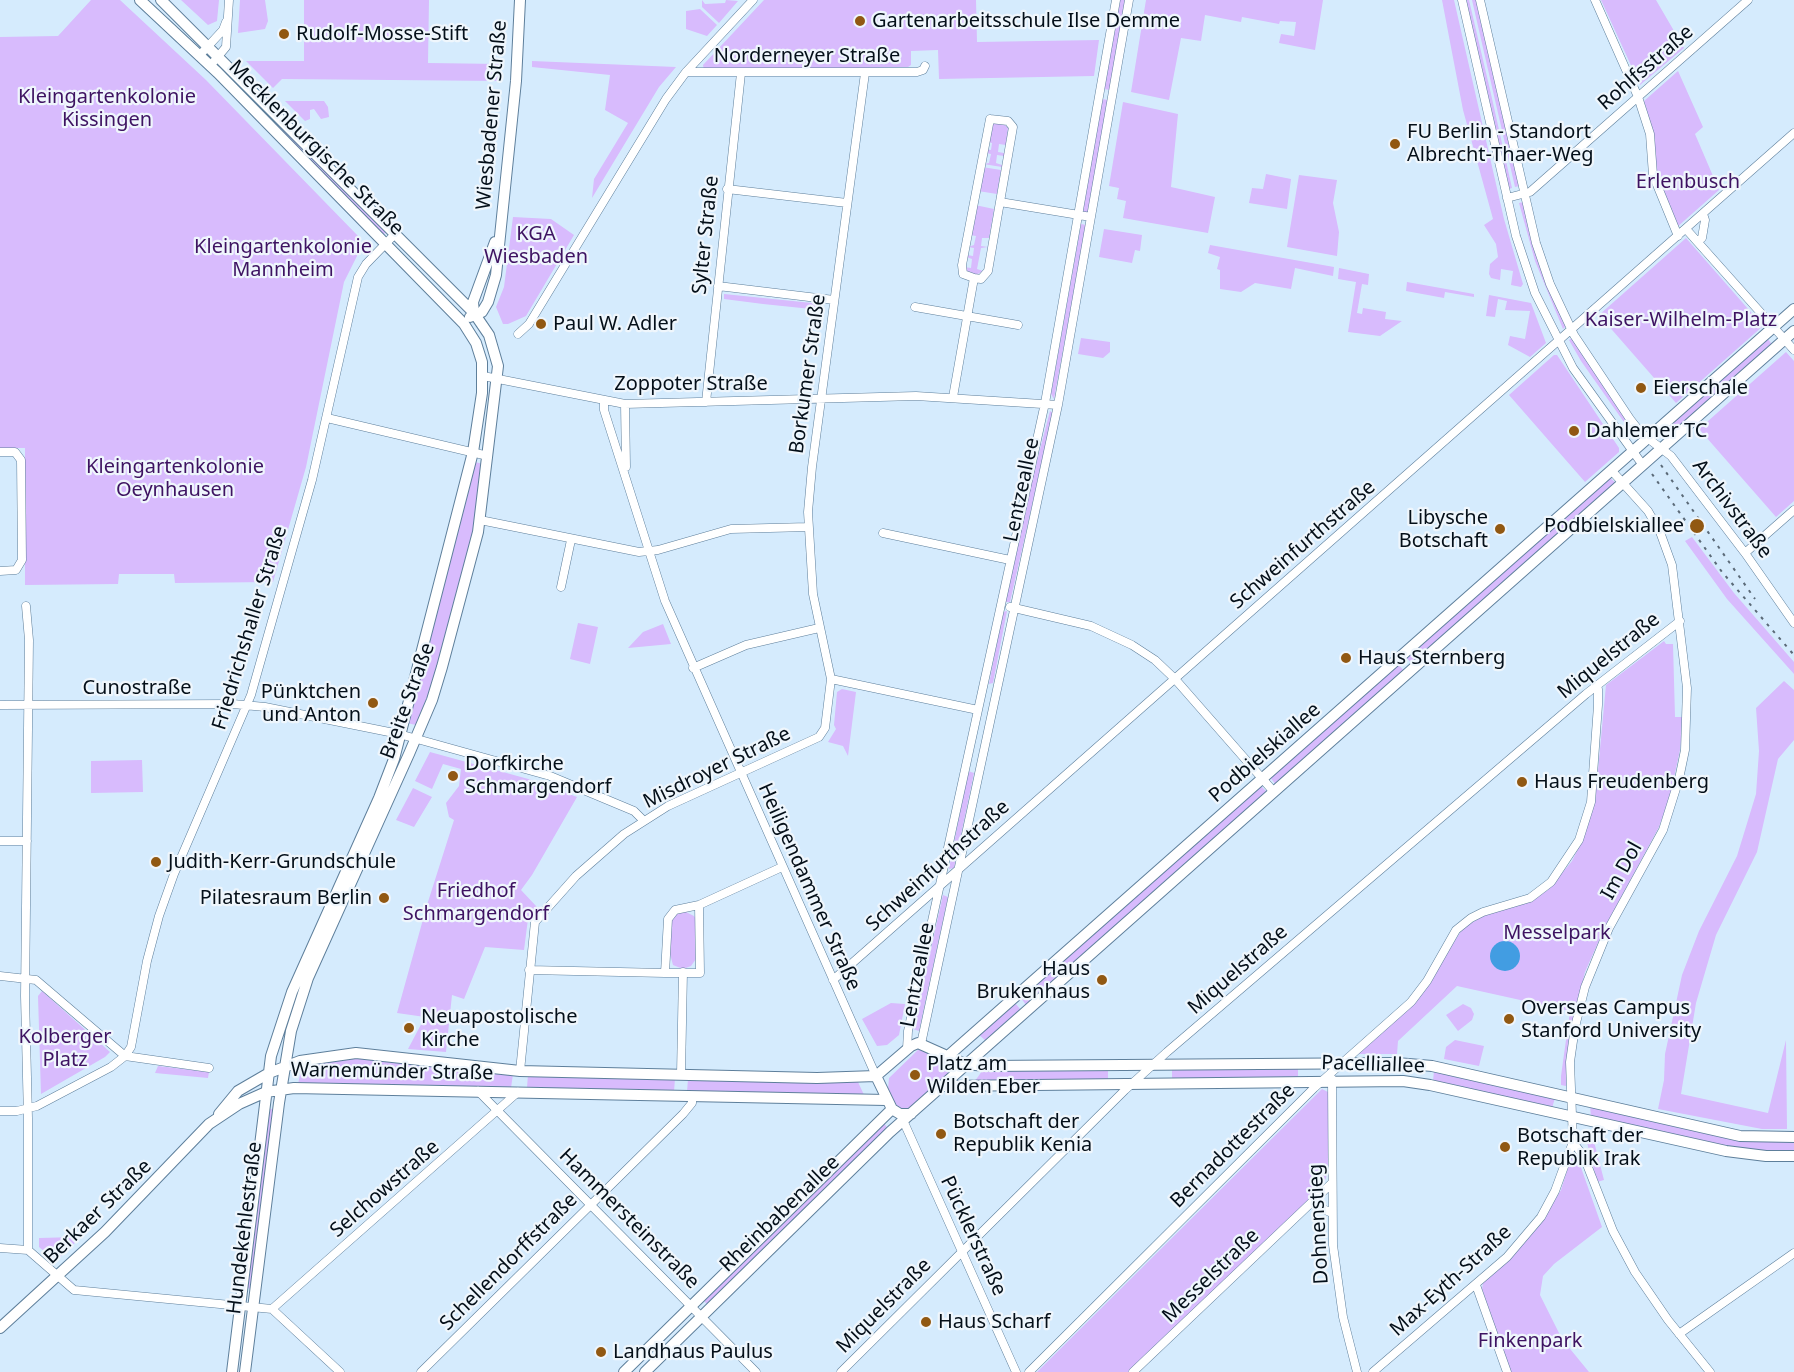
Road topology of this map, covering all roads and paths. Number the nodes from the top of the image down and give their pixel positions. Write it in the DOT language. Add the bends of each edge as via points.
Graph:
graph roads {
  1 [pos="140,0"];
  2 [pos="161,0"];
  3 [pos="229,0"];
  4 [pos="519,0"];
  5 [pos="753,0"];
  6 [pos="1116,0"];
  7 [pos="1129,0"];
  8 [pos="1462,0"];
  9 [pos="1480,0"];
  10 [pos="1595,0"];
  11 [pos="1748,0"];
  12 [pos="228,18"];
  13 [pos="209,46"];
  14 [pos="199,56"];
  15 [pos="219,56"];
  16 [pos="210,66"];
  17 [pos="925,66"];
  18 [pos="686,72"];
  19 [pos="741,73"];
  20 [pos="865,73"];
  21 [pos="1100,94"];
  22 [pos="1112,96"];
  23 [pos="1638,97"];
  24 [pos="1794,134"];
  25 [pos="727,189"];
  26 [pos="1524,194"];
  27 [pos="1507,198"];
  28 [pos="1000,202"];
  29 [pos="847,203"];
  30 [pos="1703,214"];
  31 [pos="1078,215"];
  32 [pos="1091,217"];
  33 [pos="1686,229"];
  34 [pos="395,234"];
  35 [pos="1678,236"];
  36 [pos="1698,241"];
  37 [pos="386,243"];
  38 [pos="974,278"];
  39 [pos="718,286"];
  40 [pos="834,300"];
  41 [pos="915,308"];
  42 [pos="1794,309"];
  43 [pos="474,313"];
  44 [pos="968,316"];
  45 [pos="464,324"];
  46 [pos="1018,325"];
  47 [pos="1773,327"];
  48 [pos="1572,330"];
  49 [pos="1794,331"];
  50 [pos="518,334"];
  51 [pos="1785,339"];
  52 [pos="1558,342"];
  53 [pos="1794,350"];
  54 [pos="483,376"];
  55 [pos="498,378"];
  56 [pos="953,397"];
  57 [pos="821,399"];
  58 [pos="604,401"];
  59 [pos="706,402"];
  60 [pos="1046,403"];
  61 [pos="625,404"];
  62 [pos="1058,405"];
  63 [pos="327,418"];
  64 [pos="1649,438"];
  65 [pos="1662,447"];
  66 [pos="0,452"];
  67 [pos="473,452"];
  68 [pos="1633,452"];
  69 [pos="489,456"];
  70 [pos="1642,464"];
  71 [pos="1612,471"];
  72 [pos="625,474"];
  73 [pos="1623,483"];
  74 [pos="1794,510"];
  75 [pos="480,520"];
  76 [pos="808,527"];
  77 [pos="883,533"];
  78 [pos="571,540"];
  79 [pos="649,551"];
  80 [pos="1745,553"];
  81 [pos="1010,560"];
  82 [pos="0,571"];
  83 [pos="561,587"];
  84 [pos="1000,605"];
  85 [pos="26,606"];
  86 [pos="1013,608"];
  87 [pos="1680,621"];
  88 [pos="1794,623"];
  89 [pos="819,628"];
  90 [pos="1399,658"];
  91 [pos="693,668"];
  92 [pos="1411,672"];
  93 [pos="831,679"];
  94 [pos="1175,679"];
  95 [pos="983,685"];
  96 [pos="1595,686"];
  97 [pos="996,688"];
  98 [pos="27,704"];
  99 [pos="0,705"];
  100 [pos="248,705"];
  101 [pos="978,710"];
  102 [pos="973,734"];
  103 [pos="399,735"];
  104 [pos="985,736"];
  105 [pos="416,739"];
  106 [pos="739,773"];
  107 [pos="1262,779"];
  108 [pos="1274,792"];
  109 [pos="644,820"];
  110 [pos="0,841"];
  111 [pos="27,841"];
  112 [pos="782,867"];
  113 [pos="956,871"];
  114 [pos="940,887"];
  115 [pos="699,905"];
  116 [pos="529,970"];
  117 [pos="683,972"];
  118 [pos="665,973"];
  119 [pos="0,976"];
  120 [pos="26,978"];
  121 [pos="833,980"];
  122 [pos="1014,998"];
  123 [pos="1025,1011"];
  124 [pos="921,1044"];
  125 [pos="907,1049"];
  126 [pos="125,1056"];
  127 [pos="948,1056"];
  128 [pos="1342,1063"];
  129 [pos="1410,1063"];
  130 [pos="965,1064"];
  131 [pos="285,1066"];
  132 [pos="1152,1066"];
  133 [pos="1432,1066"];
  134 [pos="209,1068"];
  135 [pos="520,1071"];
  136 [pos="268,1073"];
  137 [pos="681,1074"];
  138 [pos="876,1076"];
  139 [pos="1329,1078"];
  140 [pos="1409,1082"];
  141 [pos="1134,1083"];
  142 [pos="1430,1084"];
  143 [pos="942,1086"];
  144 [pos="281,1089"];
  145 [pos="478,1091"];
  146 [pos="266,1092"];
  147 [pos="518,1092"];
  148 [pos="687,1096"];
  149 [pos="1570,1097"];
  150 [pos="27,1109"];
  151 [pos="0,1111"];
  152 [pos="498,1112"];
  153 [pos="898,1112"];
  154 [pos="1572,1116"];
  155 [pos="218,1117"];
  156 [pos="1794,1137"];
  157 [pos="1573,1142"];
  158 [pos="1794,1156"];
  159 [pos="1332,1184"];
  160 [pos="591,1204"];
  161 [pos="1312,1204"];
  162 [pos="1332,1213"];
  163 [pos="0,1248"];
  164 [pos="28,1250"];
  165 [pos="962,1251"];
  166 [pos="1794,1253"];
  167 [pos="58,1276"];
  168 [pos="1476,1285"];
  169 [pos="240,1305"];
  170 [pos="693,1306"];
  171 [pos="259,1307"];
  172 [pos="273,1309"];
  173 [pos="702,1315"];
  174 [pos="0,1328"];
  175 [pos="1679,1334"];
  176 [pos="232,1372"];
  177 [pos="245,1372"];
  178 [pos="340,1372"];
  179 [pos="421,1372"];
  180 [pos="624,1372"];
  181 [pos="645,1372"];
  182 [pos="756,1372"];
  183 [pos="841,1372"];
  184 [pos="1016,1372"];
  185 [pos="1029,1372"];
  186 [pos="1133,1372"];
  187 [pos="1358,1372"];
  188 [pos="1373,1372"];
  189 [pos="1507,1372"];
  190 [pos="1710,1372"];
  1 -- 14 [label="street, Mecklenburgische Straße"];
  2 -- 13 [label="street, Mecklenburgische Straße"];
  3 -- 12 [label="street"];
  4 -- 43 [label="street, Wiesbadener Straße" via="516,81 499,234 473,302"];
  5 -- 18 [label="street"];
  6 -- 21 [label="street, Lentzeallee"];
  7 -- 22 [label="street, Lentzeallee"];
  8 -- 27 [label="street"];
  9 -- 26 [label="street, Archivstraße"];
  10 -- 23 [label="street"];
  11 -- 23 [label="street, Rohlfsstraße"];
  12 -- 13 [label="street"];
  12 -- 15 [label="street" via="226,47"];
  13 -- 14 [label="street"];
  13 -- 15 [label="street, Mecklenburgische Straße"];
  14 -- 16 [label="street, Mecklenburgische Straße"];
  15 -- 16 [label="street"];
  15 -- 34 [label="street, Mecklenburgische Straße"];
  16 -- 37 [label="street, Mecklenburgische Straße"];
  17 -- 20 [label="street, Norderneyer Straße" via="917,72"];
  18 -- 19 [label="street, Norderneyer Straße"];
  18 -- 50 [label="street" via="529,324"];
  19 -- 20 [label="street, Norderneyer Straße"];
  19 -- 25 [label="street, Sylter Straße"];
  20 -- 29 [label="street, Borkumer Straße"];
  21 -- 22 [label="street"];
  21 -- 31 [label="street, Lentzeallee"];
  22 -- 32 [label="street, Lentzeallee"];
  23 -- 26 [label="street, Rohlfsstraße"];
  23 -- 35 [label="street" via="1650,134 1653,175"];
  24 -- 30 [label="street, Schweinfurthstraße"];
  25 -- 29 [label="street"];
  25 -- 39 [label="street, Sylter Straße"];
  26 -- 27 [label="street, Rohlfsstraße"];
  26 -- 48 [label="street, Archivstraße" via="1542,263"];
  27 -- 52 [label="street" via="1527,271"];
  28 -- 31 [label="street"];
  28 -- 38 [label="street" via="988,271 981,279"];
  28 -- 38 [label="street" via="1013,127 1008,121 990,119 962,265 963,274"];
  29 -- 40 [label="street, Borkumer Straße"];
  30 -- 33 [label="street, Schweinfurthstraße"];
  30 -- 36 [label="street" via="1702,238"];
  31 -- 32 [label="street"];
  31 -- 60 [label="street, Lentzeallee"];
  32 -- 62 [label="street, Lentzeallee"];
  33 -- 35 [label="street, Schweinfurthstraße"];
  33 -- 36 [label="street"];
  34 -- 37 [label="street, Friedrichshaller Straße"];
  34 -- 43 [label="street, Mecklenburgische Straße"];
  35 -- 48 [label="street, Schweinfurthstraße"];
  36 -- 47 [label="street"];
  37 -- 45 [label="street, Mecklenburgische Straße"];
  37 -- 63 [label="street, Friedrichshaller Straße" via="358,277"];
  38 -- 44 [label="street"];
  39 -- 40 [label="street"];
  39 -- 59 [label="street, Sylter Straße"];
  40 -- 57 [label="street, Borkumer Straße"];
  41 -- 44 [label="street"];
  42 -- 47 [label="street, Podbielskiallee"];
  43 -- 45 [label="street"];
  43 -- 55 [label="street, Breite Straße" via="493,343"];
  44 -- 46 [label="street"];
  44 -- 56 [label="street"];
  45 -- 54 [label="street, Breite Straße" via="480,353"];
  47 -- 51 [label="street"];
  47 -- 64 [label="street, Podbielskiallee"];
  48 -- 52 [label="street, Schweinfurthstraße"];
  48 -- 64 [label="street, Archivstraße" via="1630,419"];
  49 -- 51 [label="street, Podbielskiallee"];
  51 -- 53 [label="street"];
  51 -- 65 [label="street, Podbielskiallee"];
  52 -- 68 [label="street"];
  52 -- 94 [label="street, Schweinfurthstraße"];
  54 -- 55 [label="street, Zoppoter Straße"];
  54 -- 67 [label="street, Breite Straße"];
  55 -- 58 [label="street, Zoppoter Straße"];
  55 -- 69 [label="street, Breite Straße"];
  56 -- 57 [label="street, Zoppoter Straße"];
  56 -- 60 [label="street, Zoppoter Straße"];
  57 -- 59 [label="street, Zoppoter Straße"];
  57 -- 76 [label="street, Borkumer Straße"];
  58 -- 61 [label="street, Zoppoter Straße"];
  58 -- 72 [label="street, Heiligendammer Straße"];
  59 -- 61 [label="street, Zoppoter Straße"];
  60 -- 62 [label="street"];
  60 -- 81 [label="street, Lentzeallee"];
  61 -- 72 [label="street, Heiligendammer Straße"];
  62 -- 86 [label="street, Lentzeallee"];
  63 -- 67 [label="street"];
  63 -- 100 [label="street, Friedrichshaller Straße"];
  64 -- 65 [label="street, Archivstraße"];
  64 -- 68 [label="street, Podbielskiallee"];
  65 -- 70 [label="street, Podbielskiallee"];
  65 -- 80 [label="street, Archivstraße"];
  66 -- 82 [label="street" via="15,452 21,460 22,560 16,570"];
  67 -- 69 [label="street"];
  67 -- 103 [label="street, Breite Straße"];
  68 -- 70 [label="street"];
  68 -- 71 [label="street, Podbielskiallee"];
  69 -- 75 [label="street, Breite Straße"];
  70 -- 73 [label="street, Podbielskiallee"];
  71 -- 73 [label="street, Im Dol"];
  71 -- 90 [label="street, Podbielskiallee"];
  72 -- 79 [label="street, Heiligendammer Straße"];
  73 -- 87 [label="street, Im Dol" via="1648,511 1665,544"];
  73 -- 92 [label="street, Podbielskiallee"];
  74 -- 80 [label="street"];
  75 -- 78 [label="street"];
  75 -- 105 [label="street, Breite Straße" via="442,666"];
  76 -- 79 [label="street" via="731,529"];
  76 -- 89 [label="street, Borkumer Straße"];
  77 -- 81 [label="street"];
  78 -- 79 [label="street" via="627,552"];
  78 -- 83 [label="street"];
  79 -- 91 [label="street, Heiligendammer Straße"];
  80 -- 88 [label="street, Archivstraße"];
  81 -- 84 [label="street, Lentzeallee"];
  84 -- 86 [label="street"];
  84 -- 95 [label="street, Lentzeallee"];
  85 -- 98 [label="street"];
  86 -- 94 [label="street" via="1073,620 1112,634 1155,660"];
  86 -- 97 [label="street, Lentzeallee"];
  87 -- 96 [label="street, Miquelstraße"];
  87 -- 149 [label="street, Im Dol" via="1687,688 1685,750 1679,779 1663,830 1592,965 1573,1039"];
  89 -- 91 [label="street" via="746,645"];
  89 -- 93 [label="street, Borkumer Straße"];
  90 -- 92 [label="street"];
  90 -- 107 [label="street, Podbielskiallee"];
  91 -- 106 [label="street, Heiligendammer Straße"];
  92 -- 108 [label="street, Podbielskiallee"];
  93 -- 101 [label="street"];
  93 -- 106 [label="street, Misdroyer Straße" via="822,734"];
  94 -- 107 [label="street"];
  94 -- 113 [label="street, Schweinfurthstraße"];
  95 -- 97 [label="street"];
  95 -- 101 [label="street, Lentzeallee"];
  96 -- 128 [label="street, Bernadottestraße" via="1598,705 1591,802 1569,860 1551,882 1530,898 1483,912 1461,926 1411,1002"];
  96 -- 132 [label="street, Miquelstraße"];
  97 -- 104 [label="street, Lentzeallee"];
  98 -- 99 [label="street, Cunostraße"];
  98 -- 100 [label="street, Cunostraße"];
  98 -- 111 [label="street"];
  100 -- 103 [label="street, Cunostraße"];
  100 -- 126 [label="street, Friedrichshaller Straße" via="174,874 147,961 131,1047"];
  101 -- 102 [label="street, Lentzeallee"];
  102 -- 104 [label="street"];
  102 -- 114 [label="street, Lentzeallee"];
  103 -- 105 [label="street, Cunostraße"];
  103 -- 136 [label="street, Breite Straße" via="379,798 292,992"];
  104 -- 113 [label="street, Lentzeallee"];
  105 -- 109 [label="street, Cunostraße" via="550,776 634,811"];
  105 -- 131 [label="street, Breite Straße" via="302,993"];
  106 -- 109 [label="street, Misdroyer Straße"];
  106 -- 112 [label="street, Heiligendammer Straße"];
  107 -- 108 [label="street"];
  107 -- 122 [label="street, Podbielskiallee"];
  108 -- 123 [label="street, Podbielskiallee"];
  109 -- 116 [label="street, Misdroyer Straße" via="597,856 535,922"];
  110 -- 111 [label="street"];
  111 -- 120 [label="street"];
  112 -- 115 [label="street"];
  112 -- 121 [label="street, Heiligendammer Straße"];
  113 -- 114 [label="street, Schweinfurthstraße"];
  113 -- 124 [label="street, Lentzeallee"];
  114 -- 121 [label="street, Schweinfurthstraße"];
  114 -- 125 [label="street, Lentzeallee"];
  115 -- 117 [label="street" via="700,973"];
  115 -- 118 [label="street" via="675,910 668,919"];
  116 -- 118 [label="street"];
  116 -- 135 [label="street, Misdroyer Straße"];
  117 -- 118 [label="street"];
  117 -- 137 [label="street"];
  119 -- 120 [label="street"];
  120 -- 126 [label="street" via="36,980"];
  120 -- 150 [label="street"];
  121 -- 138 [label="street, Heiligendammer Straße"];
  122 -- 123 [label="street"];
  122 -- 127 [label="street, Podbielskiallee"];
  123 -- 130 [label="street, Podbielskiallee"];
  124 -- 125 [label="street"];
  124 -- 127 [label="street"];
  125 -- 138 [label="street"];
  126 -- 134 [label="street"];
  126 -- 150 [label="street" via="91,1078"];
  127 -- 130 [label="street"];
  128 -- 129 [label="street, Pacelliallee"];
  128 -- 132 [label="street, Pacelliallee"];
  128 -- 139 [label="street, Bernadottestraße"];
  129 -- 133 [label="street, Pacelliallee"];
  129 -- 140 [label="street"];
  130 -- 132 [label="street, Pacelliallee"];
  130 -- 143 [label="street"];
  131 -- 135 [label="street, Warnemünder Straße" via="356,1053"];
  131 -- 136 [label="street, Berkaer Straße"];
  131 -- 144 [label="street, Breite Straße"];
  132 -- 141 [label="street, Miquelstraße"];
  133 -- 142 [label="street"];
  133 -- 149 [label="street, Pacelliallee"];
  135 -- 137 [label="street, Warnemünder Straße"];
  135 -- 147 [label="street, Warnemünder Straße"];
  136 -- 146 [label="street, Breite Straße"];
  136 -- 155 [label="street, Berkaer Straße" via="238,1091"];
  137 -- 138 [label="street, Warnemünder Straße"];
  137 -- 148 [label="street"];
  138 -- 153 [label="street"];
  139 -- 140 [label="street, Pacelliallee"];
  139 -- 141 [label="street, Pacelliallee"];
  139 -- 159 [label="street, Dohnenstieg"];
  139 -- 185 [label="street, Bernadottestraße"];
  140 -- 142 [label="street, Pacelliallee"];
  141 -- 143 [label="street, Pacelliallee"];
  141 -- 165 [label="street, Miquelstraße"];
  142 -- 154 [label="street, Pacelliallee"];
  143 -- 153 [label="street, Rheinbabenallee"];
  144 -- 145 [label="street, Warnemünder Straße"];
  144 -- 146 [label="street, Warnemünder Straße"];
  144 -- 171 [label="street, Hundekehlestraße"];
  145 -- 147 [label="street, Warnemünder Straße"];
  145 -- 152 [label="street, Hammersteinstraße"];
  146 -- 155 [label="street, Berkaer Straße"];
  146 -- 169 [label="street, Hundekehlestraße"];
  147 -- 148 [label="street, Warnemünder Straße"];
  147 -- 152 [label="street, Selchowstraße"];
  148 -- 153 [label="street, Warnemünder Straße"];
  148 -- 160 [label="street, Schellendorffstraße" via="692,1103 683,1114"];
  149 -- 154 [label="street, Im Dol"];
  149 -- 156 [label="street, Pacelliallee" via="1740,1136"];
  150 -- 151 [label="street"];
  150 -- 164 [label="street"];
  152 -- 160 [label="street, Hammersteinstraße"];
  152 -- 172 [label="street, Selchowstraße"];
  153 -- 165 [label="street, Pücklerstraße"];
  153 -- 170 [label="street, Rheinbabenallee"];
  153 -- 173 [label="street, Rheinbabenallee"];
  154 -- 157 [label="street, Im Dol"];
  154 -- 158 [label="street, Pacelliallee" via="1726,1151"];
  155 -- 167 [label="street, Berkaer Straße"];
  157 -- 168 [label="street, Max-Eyth-Straße" via="1561,1179 1541,1217 1507,1257"];
  157 -- 175 [label="street, Im Dol" via="1584,1157 1625,1255"];
  159 -- 161 [label="street, Messelstraße"];
  159 -- 162 [label="street, Dohnenstieg"];
  160 -- 170 [label="street, Hammersteinstraße"];
  160 -- 179 [label="street, Schellendorffstraße"];
  161 -- 162 [label="street"];
  161 -- 186 [label="street, Messelstraße"];
  162 -- 187 [label="street, Dohnenstieg" via="1336,1281"];
  163 -- 164 [label="street"];
  164 -- 167 [label="street"];
  165 -- 183 [label="street, Miquelstraße"];
  165 -- 184 [label="street, Pücklerstraße"];
  166 -- 175 [label="street"];
  167 -- 169 [label="street" via="74,1290"];
  167 -- 174 [label="street, Berkaer Straße"];
  168 -- 188 [label="street, Max-Eyth-Straße"];
  168 -- 189 [label="street"];
  169 -- 171 [label="street"];
  169 -- 176 [label="street, Hundekehlestraße"];
  170 -- 173 [label="street, Hammersteinstraße"];
  170 -- 180 [label="street, Rheinbabenallee"];
  171 -- 172 [label="street"];
  171 -- 177 [label="street, Hundekehlestraße"];
  172 -- 178 [label="street"];
  173 -- 181 [label="street, Rheinbabenallee"];
  173 -- 182 [label="street, Hammersteinstraße"];
  175 -- 190 [label="street, Im Dol"];
}
